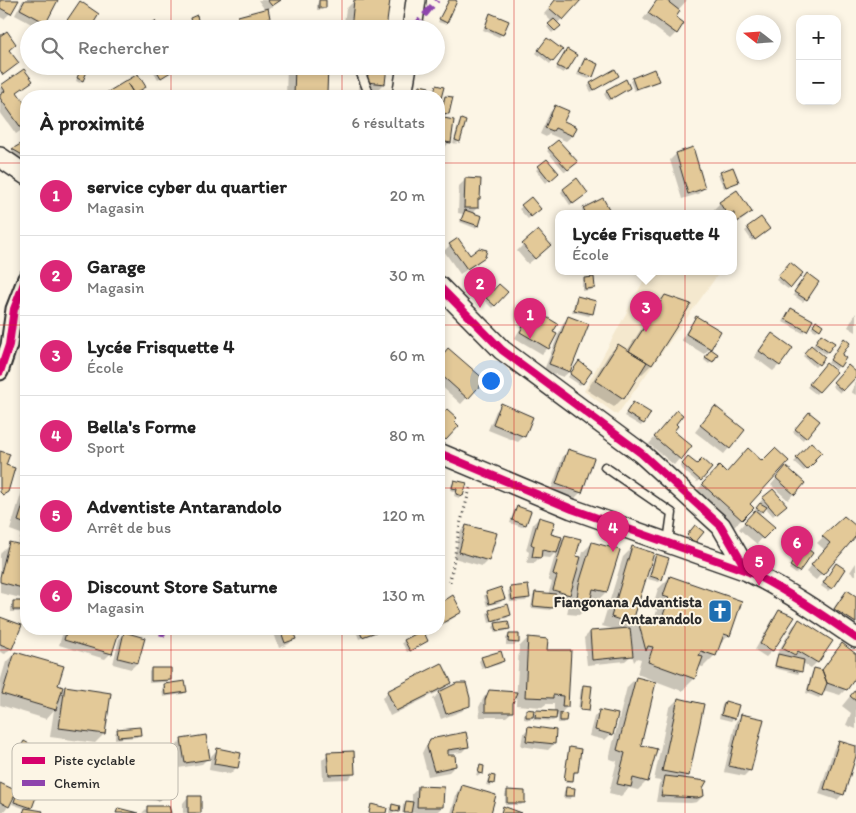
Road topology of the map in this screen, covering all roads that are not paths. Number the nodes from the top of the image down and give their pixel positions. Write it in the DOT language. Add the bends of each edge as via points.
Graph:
graph roads {
  1 [pos="416,0"];
  2 [pos="413,20"];
  3 [pos="362,75"];
  4 [pos="406,75"];
  5 [pos="368,90"];
  6 [pos="403,90"];
  7 [pos="0,156"];
  8 [pos="20,171"];
  9 [pos="445,292"];
  10 [pos="20,294"];
  11 [pos="0,372"];
  12 [pos="445,456"];
  13 [pos="605,467"];
  14 [pos="668,543"];
  15 [pos="748,572"];
  16 [pos="856,638"];
  1 -- 2 [label="street"];
  3 -- 5 [label="lane"];
  4 -- 6 [label="street"];
  7 -- 8 [label="street"];
  9 -- 15 [label="street" via="502,350 641,453 721,526"];
  10 -- 11 [label="street"];
  12 -- 14 [label="street" via="572,509"];
  13 -- 14 [label="lane" via="672,513"];
  14 -- 15 [label="street"];
  15 -- 16 [label="street"];
}
